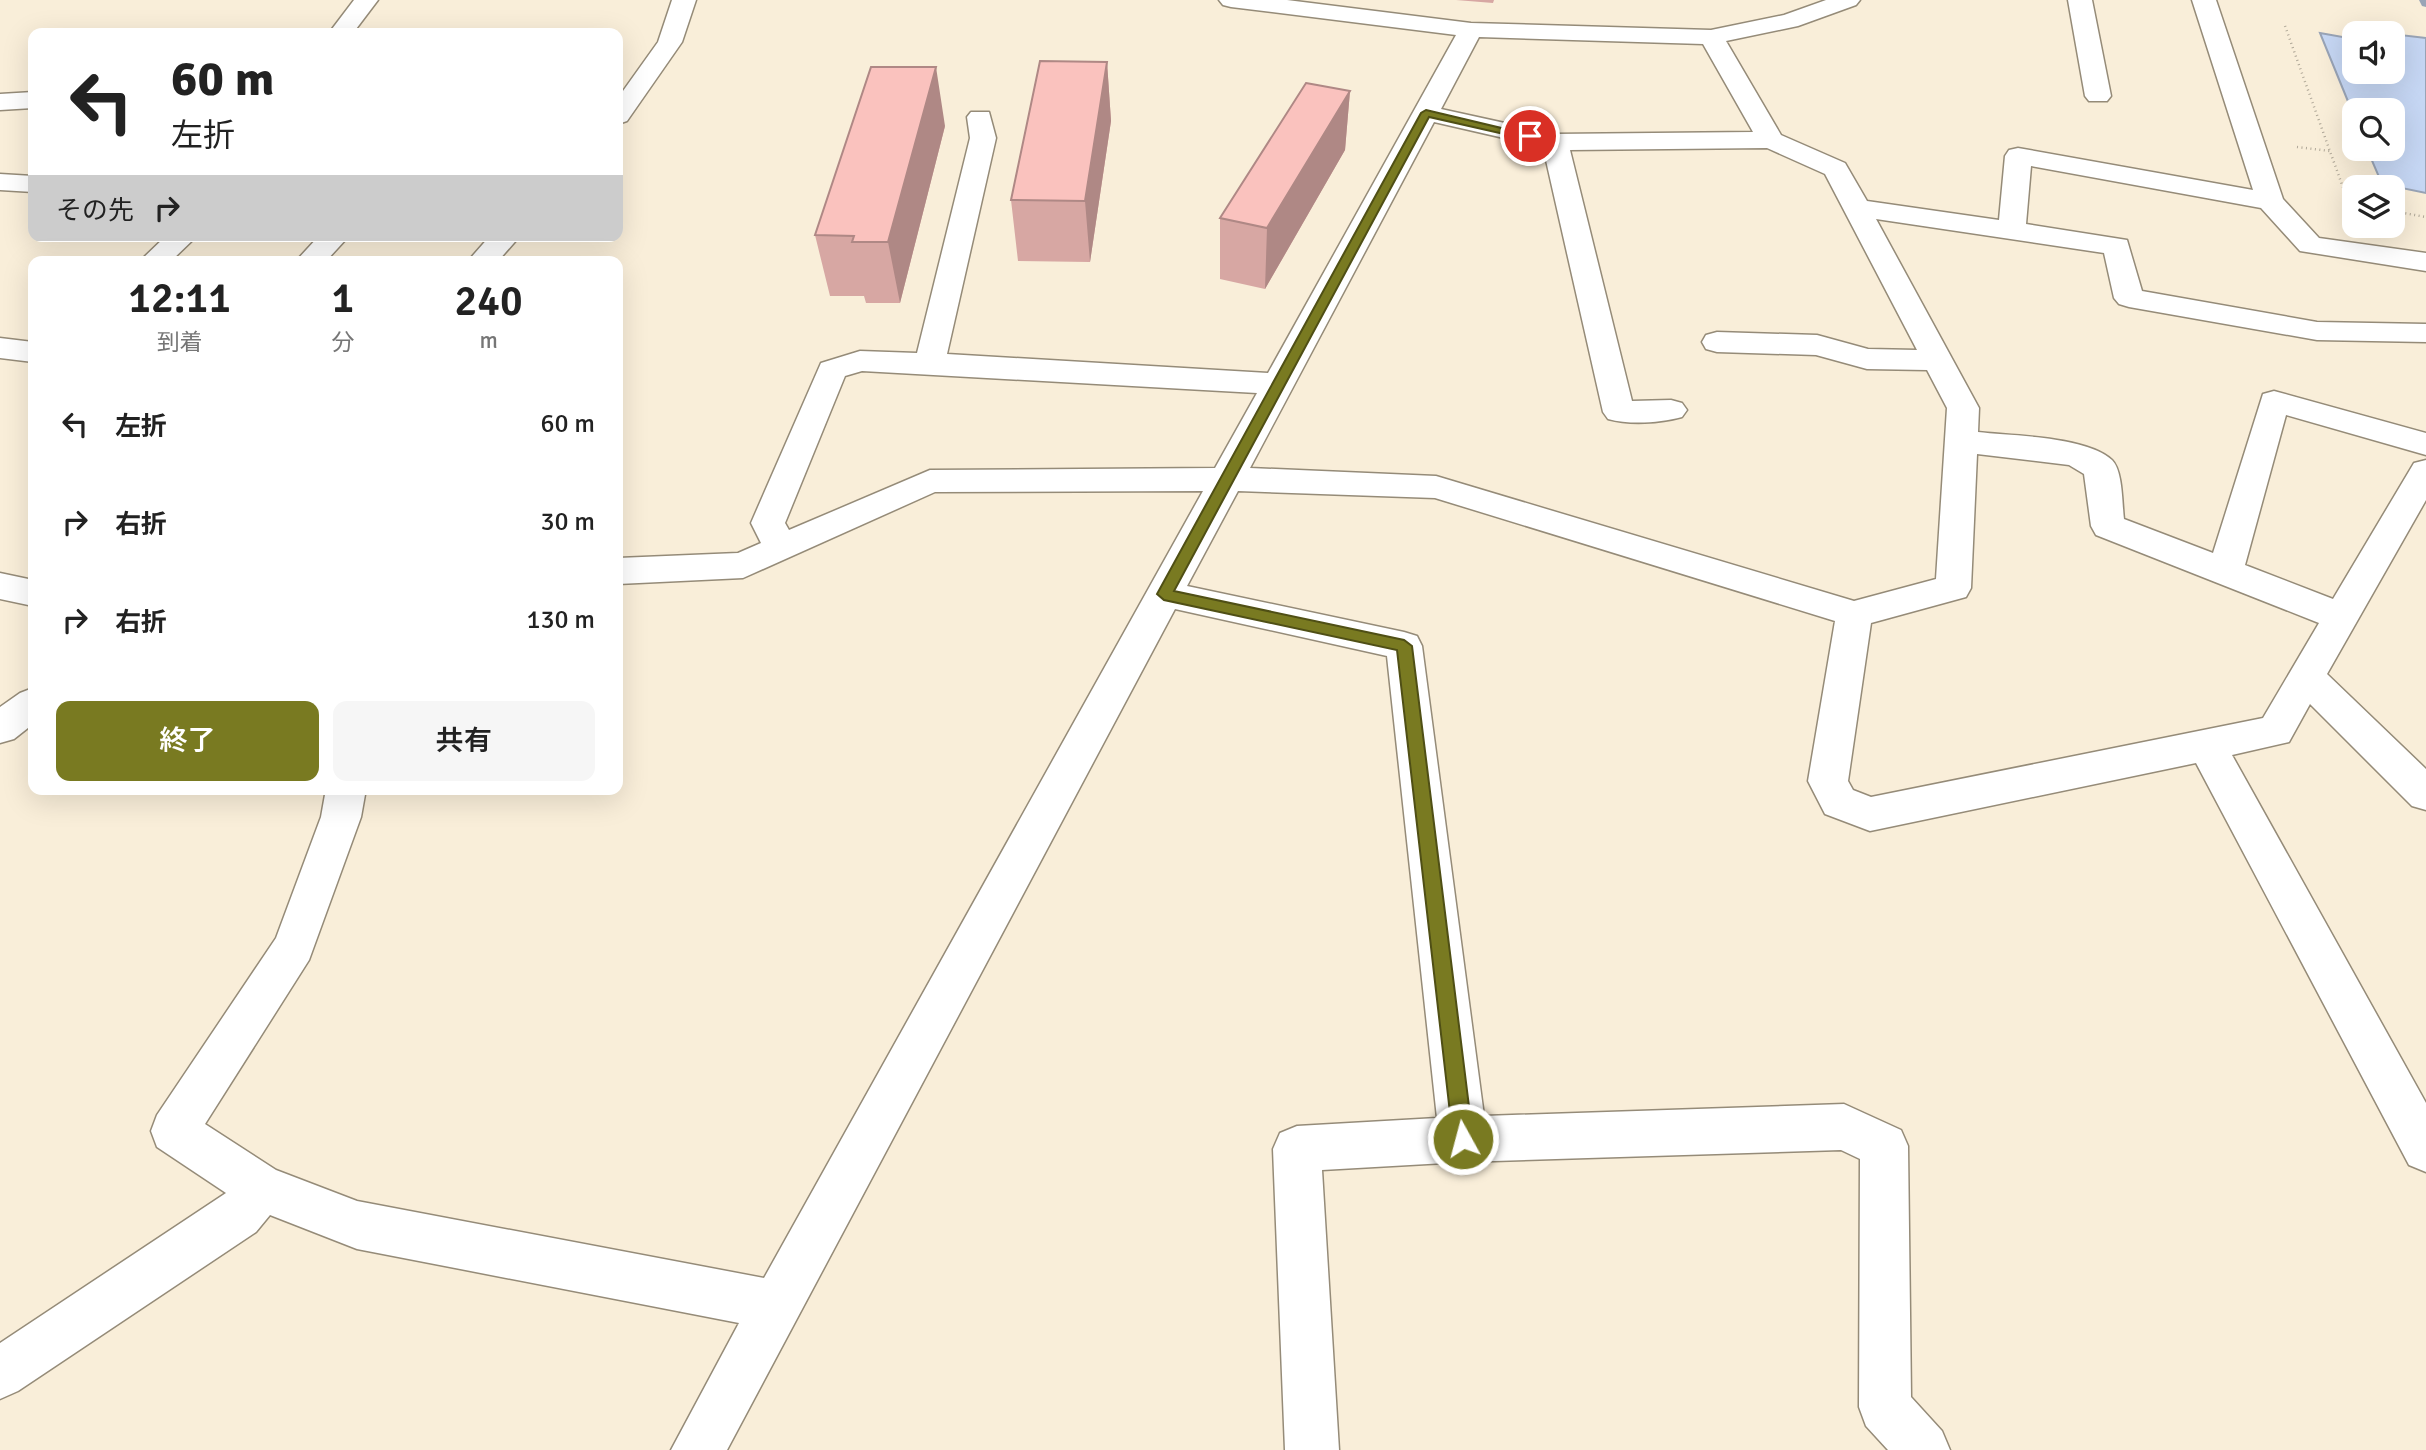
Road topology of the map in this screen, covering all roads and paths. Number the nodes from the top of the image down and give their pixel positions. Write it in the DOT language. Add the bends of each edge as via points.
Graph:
graph roads {
  1 [pos="366,0"];
  2 [pos="684,0"];
  3 [pos="1231,0"];
  4 [pos="1847,0"];
  5 [pos="2080,0"];
  6 [pos="2204,0"];
  7 [pos="2285,26"];
  8 [pos="345,28"];
  9 [pos="1471,30"];
  10 [pos="1711,37"];
  11 [pos="2098,96"];
  12 [pos="28,100"];
  13 [pos="0,102"];
  14 [pos="623,109"];
  15 [pos="1426,113"];
  16 [pos="980,117"];
  17 [pos="1771,140"];
  18 [pos="1555,142"];
  19 [pos="0,182"];
  20 [pos="28,184"];
  21 [pos="2342,185"];
  22 [pos="2270,201"];
  23 [pos="1859,208"];
  24 [pos="2405,214"];
  25 [pos="2426,218"];
  26 [pos="2012,230"];
  27 [pos="176,242"];
  28 [pos="329,242"];
  29 [pos="500,242"];
  30 [pos="160,256"];
  31 [pos="315,256"];
  32 [pos="487,256"];
  33 [pos="2426,262"];
  34 [pos="2426,333"];
  35 [pos="1717,342"];
  36 [pos="0,348"];
  37 [pos="28,351"];
  38 [pos="1938,360"];
  39 [pos="930,363"];
  40 [pos="1280,384"];
  41 [pos="1671,410"];
  42 [pos="1961,441"];
  43 [pos="2426,444"];
  44 [pos="2426,471"];
  45 [pos="1228,479"];
  46 [pos="781,548"];
  47 [pos="623,571"];
  48 [pos="2225,572"];
  49 [pos="0,586"];
  50 [pos="28,592"];
  51 [pos="1164,594"];
  52 [pos="1854,614"];
  53 [pos="2342,617"];
  54 [pos="2307,678"];
  55 [pos="28,707"];
  56 [pos="0,728"];
  57 [pos="2206,745"];
  58 [pos="2426,794"];
  59 [pos="345,795"];
  60 [pos="1463,1139"];
  61 [pos="2426,1149"];
  62 [pos="261,1188"];
  63 [pos="776,1305"];
  64 [pos="0,1373"];
  65 [pos="698,1450"];
  66 [pos="1312,1450"];
  67 [pos="1923,1450"];
  1 -- 8 [label="street"];
  2 -- 14 [label="street" via="670,42"];
  3 -- 9 [label="street"];
  4 -- 10 [label="street" via="1790,21"];
  5 -- 11 [label="street"];
  6 -- 22 [label="street"];
  7 -- 21 [label="path"];
  9 -- 10 [label="street"];
  9 -- 15 [label="street"];
  10 -- 17 [label="street"];
  12 -- 13 [label="street"];
  15 -- 18 [label="street"];
  15 -- 40 [label="street"];
  16 -- 39 [label="street" via="983,138"];
  17 -- 18 [label="street"];
  17 -- 23 [label="street" via="1836,169"];
  18 -- 41 [label="street" via="1619,412"];
  19 -- 20 [label="street"];
  22 -- 26 [label="street" via="2018,156"];
  22 -- 33 [label="street" via="2309,244"];
  23 -- 26 [label="street"];
  23 -- 38 [label="street"];
  24 -- 25 [label="path"];
  26 -- 34 [label="street" via="2117,246 2129,298 2317,331"];
  27 -- 30 [label="street"];
  28 -- 31 [label="street"];
  29 -- 32 [label="street"];
  35 -- 38 [label="street" via="1817,345 1867,359"];
  36 -- 37 [label="street"];
  38 -- 42 [label="street" via="1963,408"];
  39 -- 40 [label="street"];
  39 -- 46 [label="street" via="860,361 832,370 768,523"];
  40 -- 45 [label="street"];
  42 -- 48 [label="street" via="2077,455 2100,468 2108,526"];
  42 -- 52 [label="street" via="1953,588"];
  43 -- 48 [label="street" via="2274,401"];
  44 -- 53 [label="street"];
  45 -- 46 [label="street" via="930,481"];
  45 -- 51 [label="street"];
  45 -- 52 [label="street" via="1436,487"];
  46 -- 47 [label="street" via="743,565"];
  48 -- 53 [label="street"];
  49 -- 50 [label="street"];
  51 -- 60 [label="street" via="1404,646"];
  51 -- 63 [label="street"];
  52 -- 57 [label="street" via="1828,781 1839,802 1870,814"];
  53 -- 54 [label="street"];
  54 -- 57 [label="street" via="2275,731"];
  54 -- 58 [label="street"];
  55 -- 56 [label="street"];
  57 -- 61 [label="street"];
  59 -- 62 [label="street" via="294,947 174,1131"];
  60 -- 66 [label="street" via="1297,1149"];
  60 -- 67 [label="street" via="1844,1127 1884,1146 1885,1406"];
  62 -- 63 [label="street" via="357,1225"];
  62 -- 64 [label="street" via="239,1215"];
  63 -- 65 [label="street"];
}
